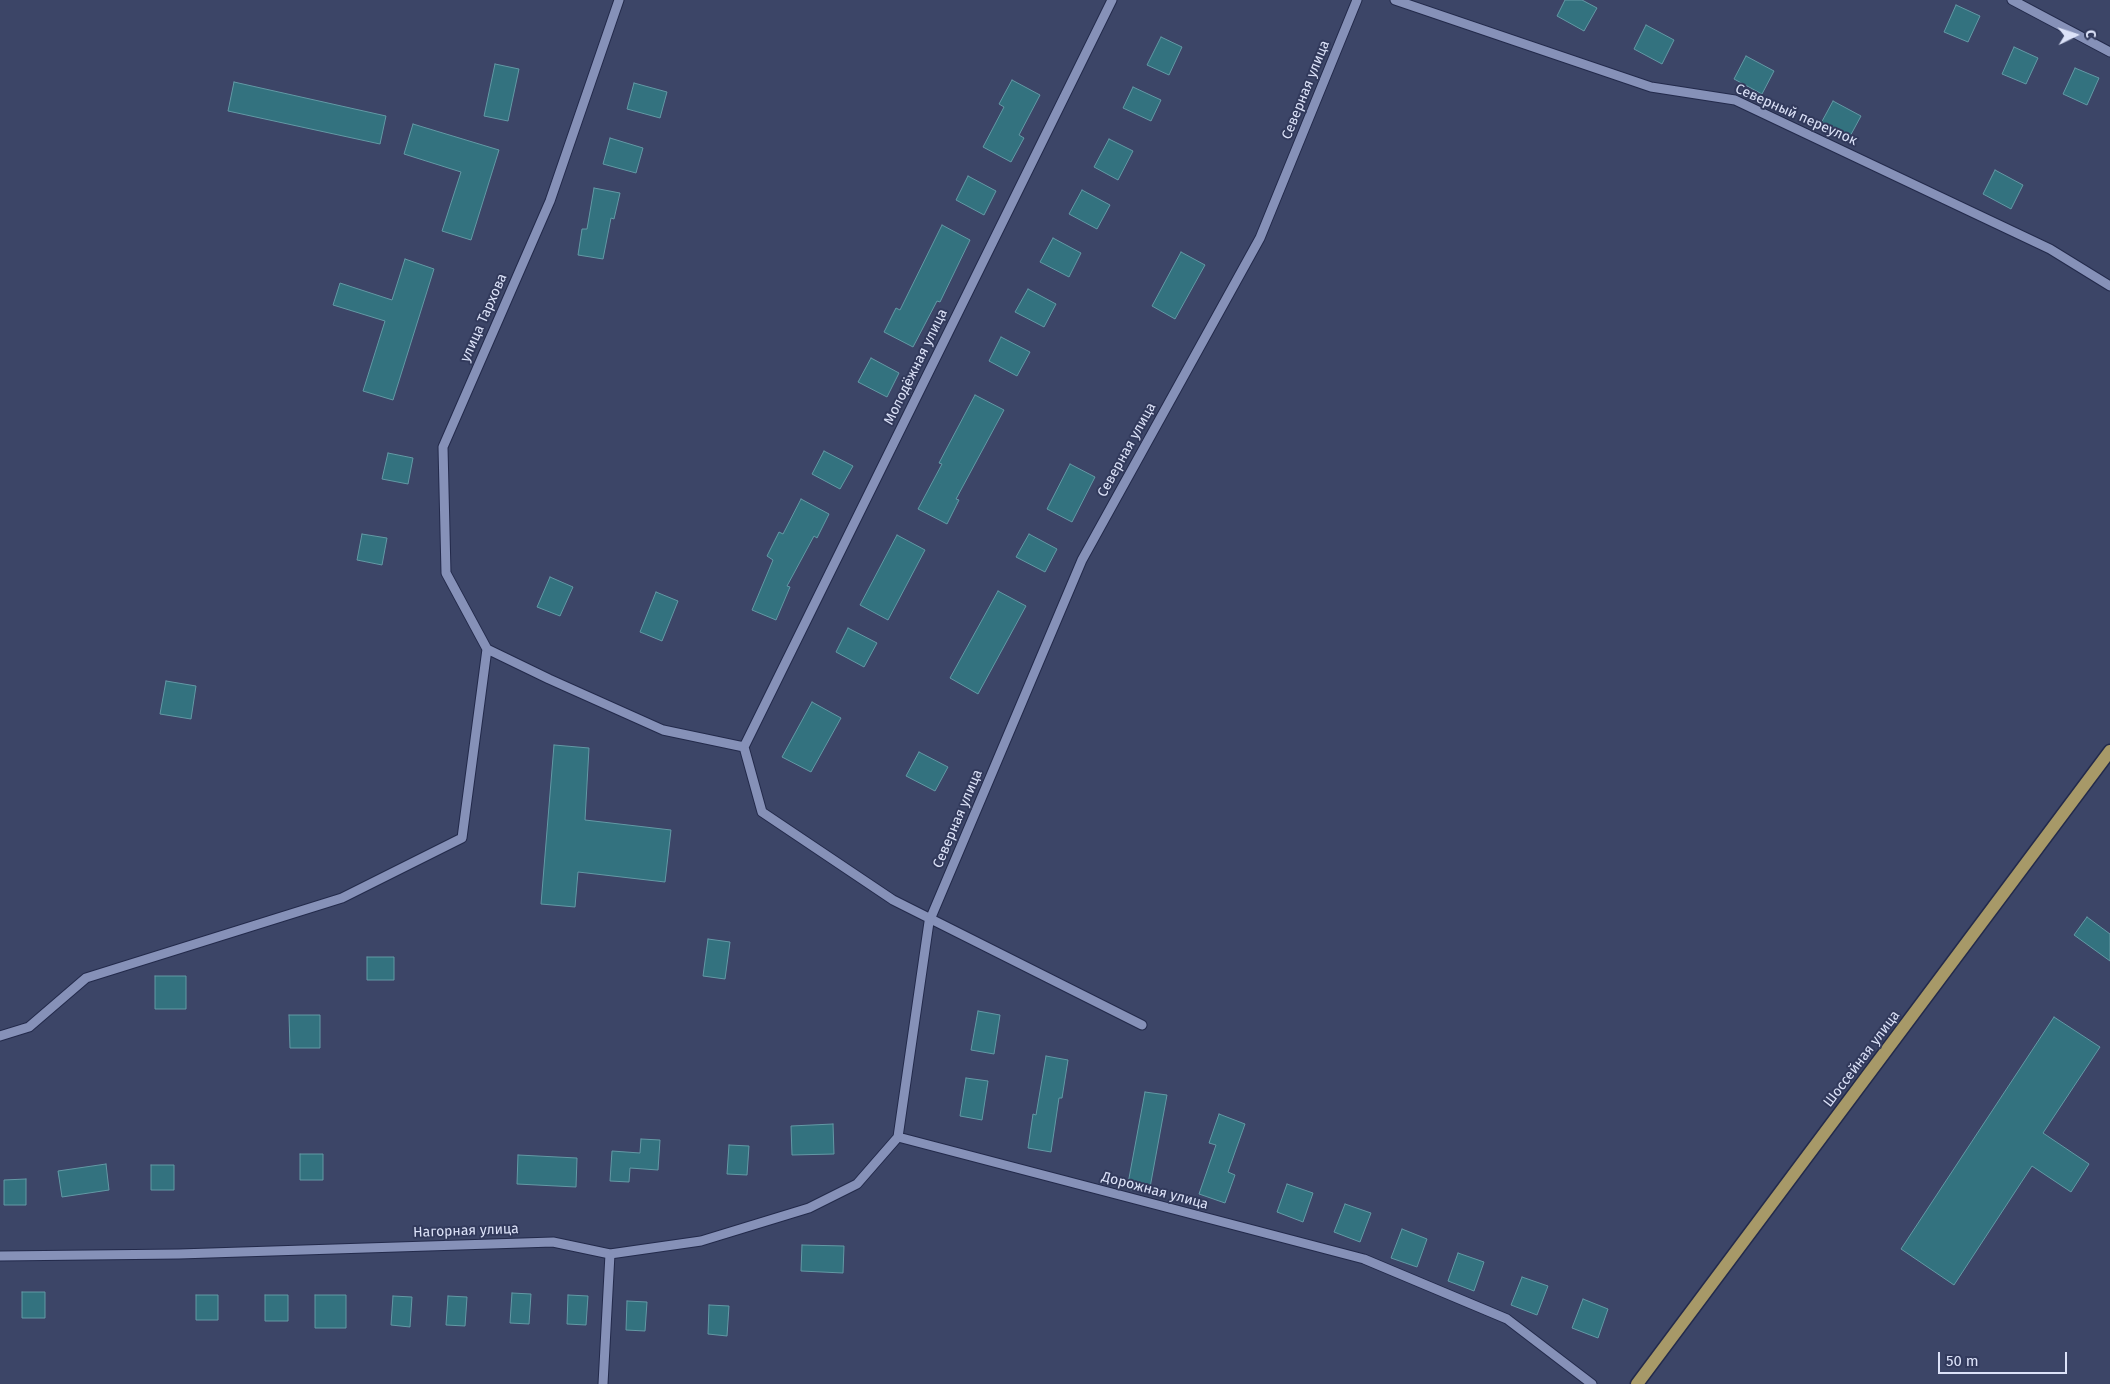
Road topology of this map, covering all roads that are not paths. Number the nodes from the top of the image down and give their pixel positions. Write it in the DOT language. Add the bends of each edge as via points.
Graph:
graph roads {
  1 [pos="619,0"];
  2 [pos="1112,0"];
  3 [pos="1357,0"];
  4 [pos="1395,0"];
  5 [pos="2012,0"];
  6 [pos="2110,52"];
  7 [pos="2110,286"];
  8 [pos="487,648"];
  9 [pos="744,747"];
  10 [pos="2110,751"];
  11 [pos="930,919"];
  12 [pos="1142,1025"];
  13 [pos="0,1036"];
  14 [pos="898,1137"];
  15 [pos="610,1254"];
  16 [pos="0,1256"];
  17 [pos="603,1384"];
  18 [pos="1592,1384"];
  19 [pos="1637,1384"];
  1 -- 8 [label="street, улица Тархова" via="550,201 443,447 446,573"];
  2 -- 9 [label="street, Молодёжная улица"];
  3 -- 11 [label="street, Северная улица" via="1260,238 1082,560"];
  4 -- 7 [label="street, Северный переулок" via="1652,87 1734,100 2050,249"];
  5 -- 6 [label="street"];
  8 -- 9 [label="street" via="549,680 663,730"];
  8 -- 13 [label="street" via="462,838 342,898 86,978 29,1027"];
  9 -- 11 [label="street" via="762,812 893,900"];
  10 -- 19 [label="main road, Шоссейная улица"];
  11 -- 12 [label="street"];
  11 -- 14 [label="street"];
  14 -- 15 [label="street, Нагорная улица" via="857,1184 809,1208 701,1241"];
  14 -- 18 [label="street, Дорожная улица" via="1364,1259 1507,1319"];
  15 -- 16 [label="street, Нагорная улица" via="553,1242 179,1254"];
  15 -- 17 [label="street"];
}
